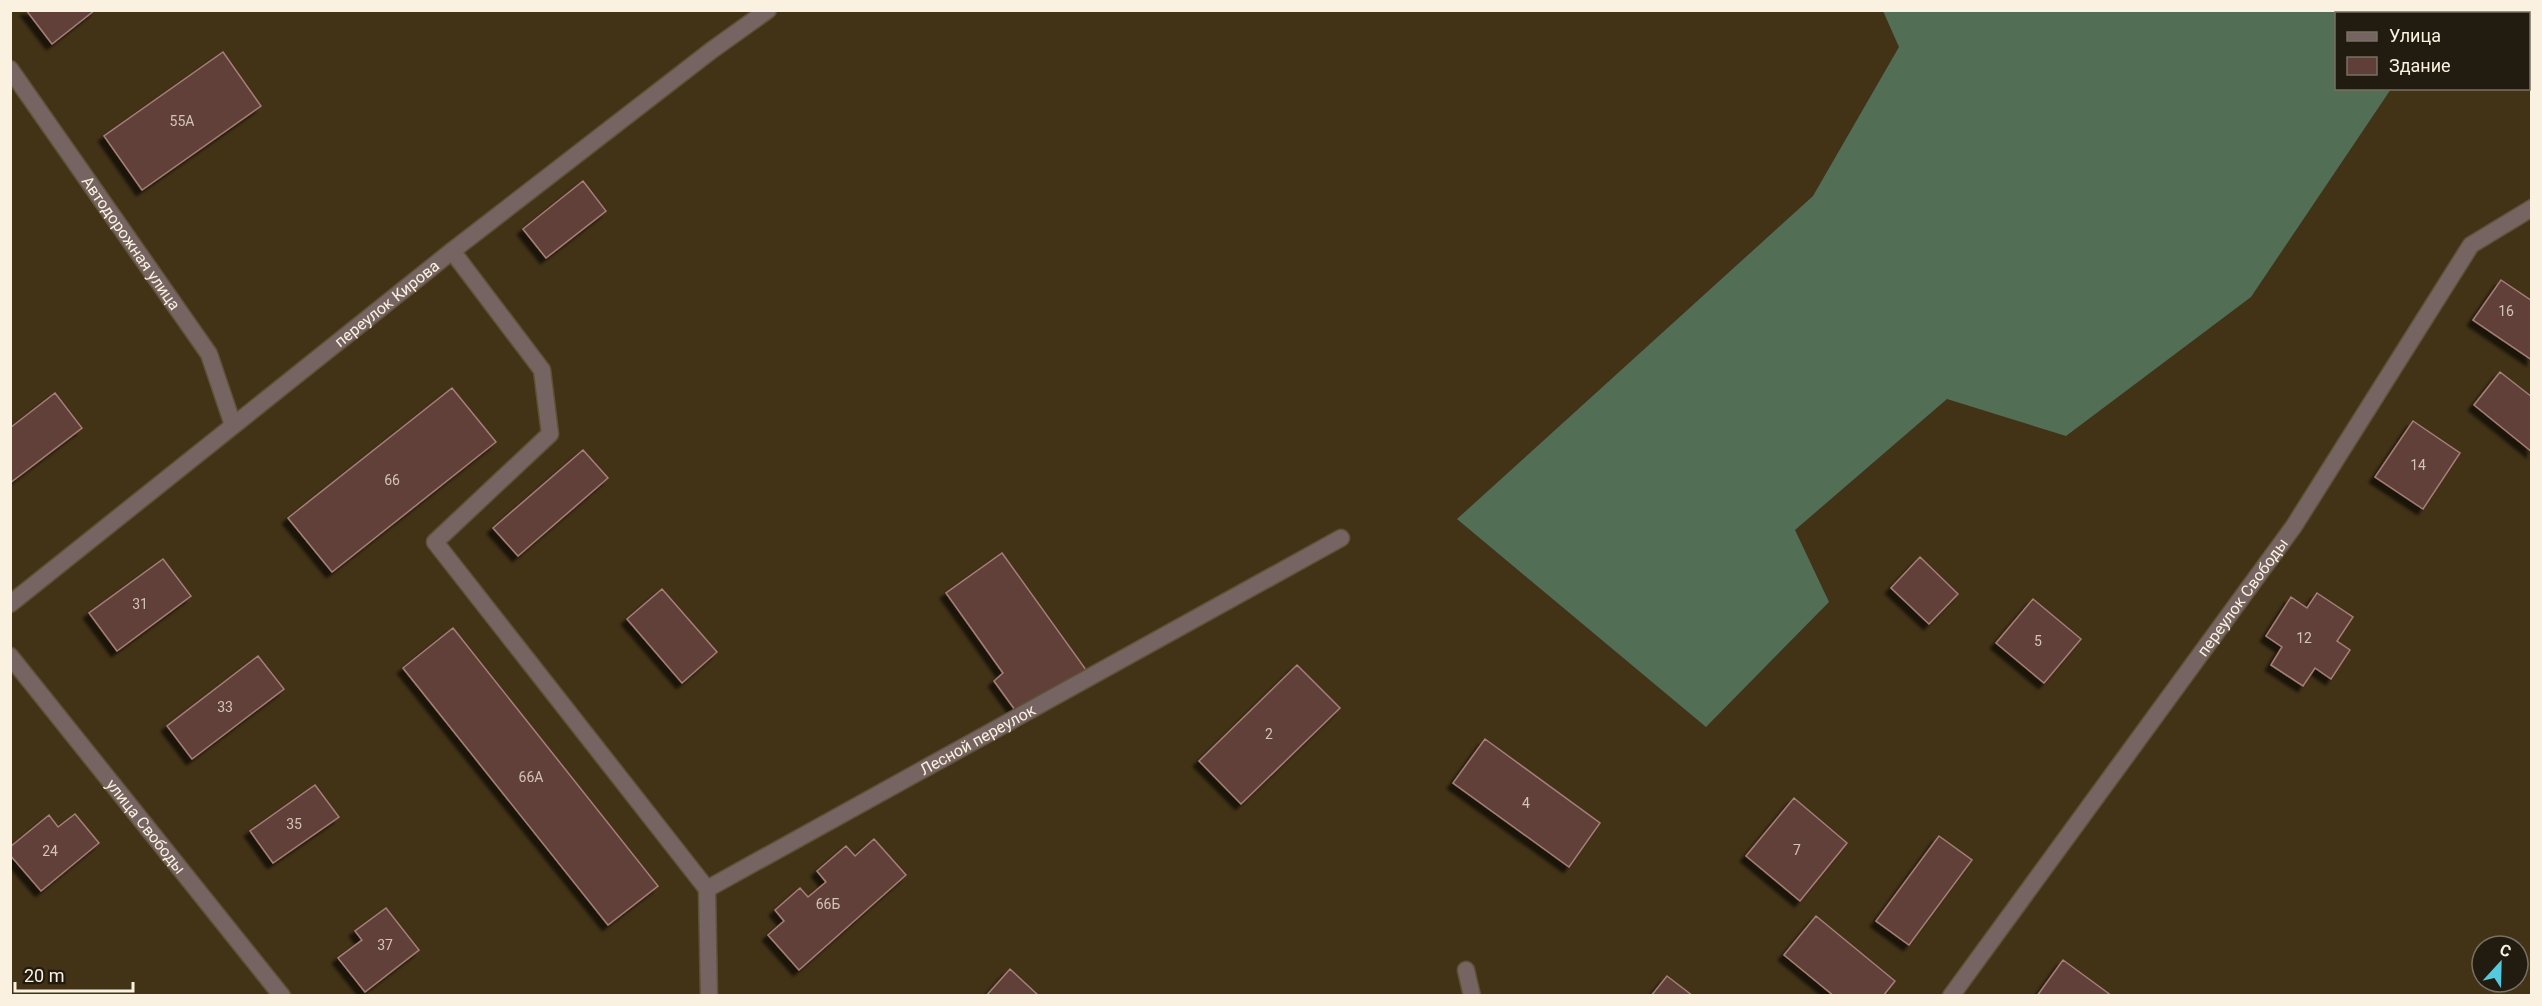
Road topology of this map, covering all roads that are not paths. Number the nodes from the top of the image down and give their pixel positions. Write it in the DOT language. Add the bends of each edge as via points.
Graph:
graph roads {
  1 [pos="768,10"];
  2 [pos="10,69"];
  3 [pos="2532,208"];
  4 [pos="452,251"];
  5 [pos="233,425"];
  6 [pos="1341,538"];
  7 [pos="10,604"];
  8 [pos="10,656"];
  9 [pos="707,889"];
  10 [pos="1466,970"];
  11 [pos="282,996"];
  12 [pos="710,996"];
  13 [pos="1472,996"];
  14 [pos="1951,996"];
  1 -- 4 [label="street, переулок Кирова"];
  2 -- 5 [label="street, Автодорожная улица" via="209,354"];
  3 -- 14 [label="street, переулок Свободы" via="2471,245 2294,526"];
  4 -- 5 [label="street, переулок Кирова"];
  4 -- 9 [label="street" via="542,370 550,434 435,542"];
  5 -- 7 [label="street, переулок Кирова"];
  6 -- 9 [label="street, Лесной переулок"];
  8 -- 11 [label="street, улица Свободы"];
  9 -- 12 [label="street"];
  10 -- 13 [label="street"];
}
